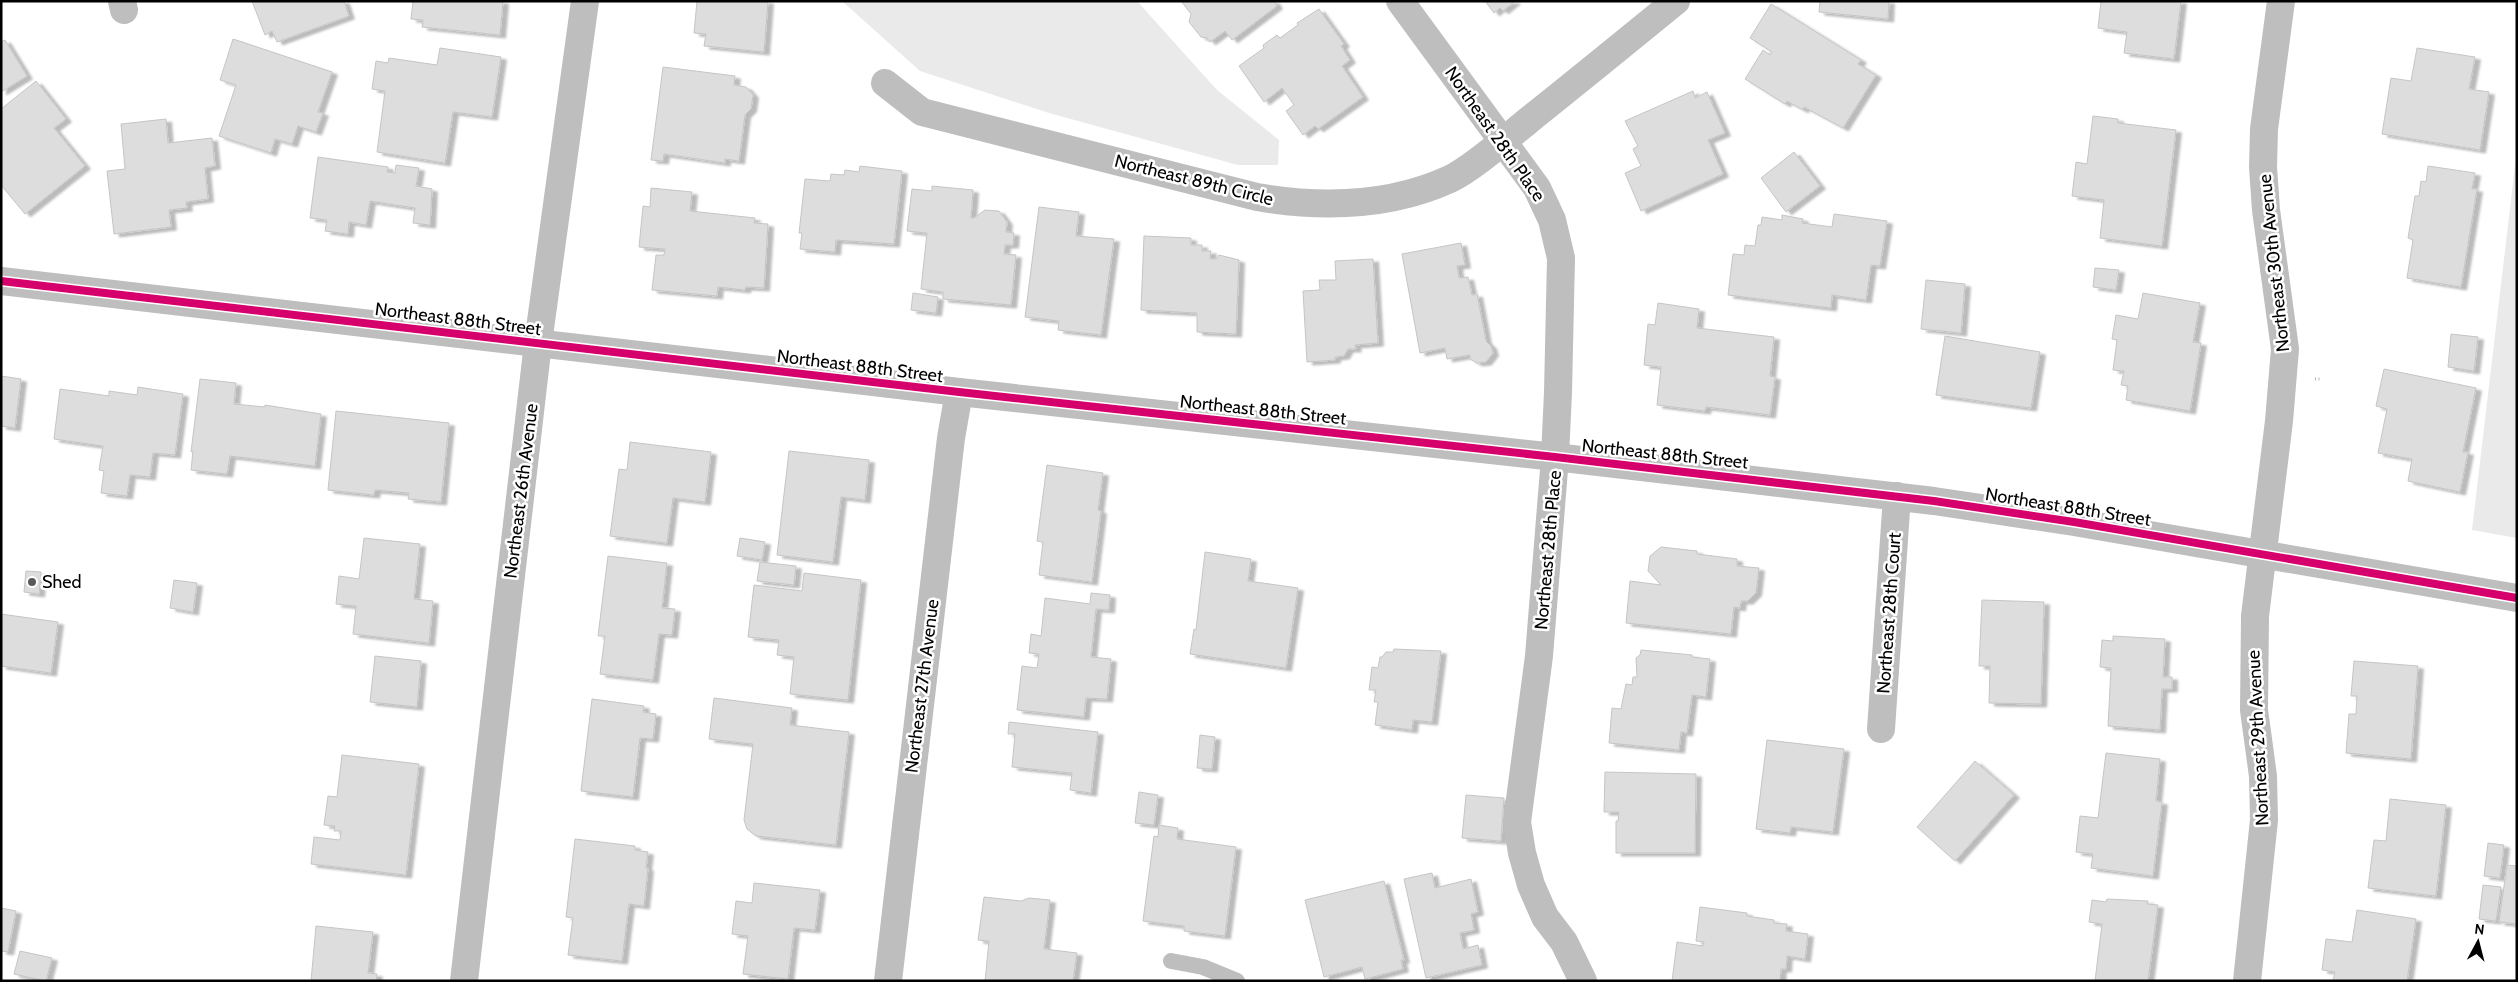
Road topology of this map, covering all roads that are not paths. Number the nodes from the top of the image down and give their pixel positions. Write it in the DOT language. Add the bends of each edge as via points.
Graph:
graph roads {
  1 [pos="585,1"];
  2 [pos="1400,1"];
  3 [pos="1676,1"];
  4 [pos="2282,1"];
  5 [pos="885,83"];
  6 [pos="1502,142"];
  7 [pos="1,281"];
  8 [pos="538,343"];
  9 [pos="959,392"];
  10 [pos="1555,457"];
  11 [pos="1897,496"];
  12 [pos="2261,555"];
  13 [pos="2517,598"];
  14 [pos="1881,729"];
  15 [pos="1171,961"];
  16 [pos="464,981"];
  17 [pos="888,981"];
  18 [pos="1237,981"];
  19 [pos="1584,981"];
  20 [pos="2246,981"];
  1 -- 8 [label="street, Northeast 26th Avenue"];
  2 -- 6 [label="street, Northeast 28th Place"];
  3 -- 6 [label="street, Northeast 89th Circle"];
  4 -- 12 [label="street, Northeast 30th Avenue" via="2264,129 2263,167 2285,349"];
  5 -- 6 [label="street, Northeast 89th Circle" via="922,112 1257,197 1292,203 1358,203 1423,189 1452,178"];
  6 -- 10 [label="street, Northeast 28th Place" via="1537,188 1552,220 1562,258"];
  7 -- 8 [label="street, Northeast 88th Street"];
  8 -- 9 [label="street, Northeast 88th Street"];
  8 -- 16 [label="street, Northeast 26th Avenue"];
  9 -- 10 [label="street, Northeast 88th Street"];
  9 -- 17 [label="street, Northeast 27th Avenue"];
  10 -- 11 [label="street, Northeast 88th Street"];
  10 -- 19 [label="street, Northeast 28th Place" via="1539,656 1517,822 1530,885 1545,917 1564,942"];
  11 -- 12 [label="street, Northeast 88th Street" via="2074,522"];
  11 -- 14 [label="street, Northeast 28th Court"];
  12 -- 13 [label="street, Northeast 88th Street"];
  12 -- 20 [label="street, Northeast 29th Avenue" via="2253,681 2264,820"];
  15 -- 18 [label="lane" via="1203,967"];
}
